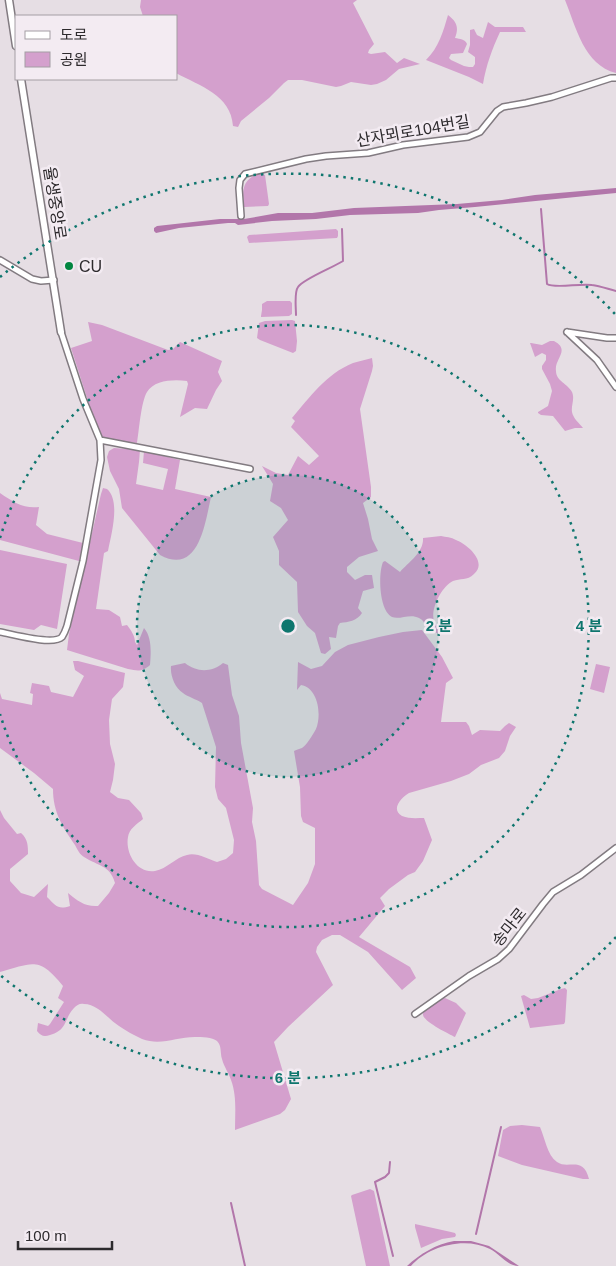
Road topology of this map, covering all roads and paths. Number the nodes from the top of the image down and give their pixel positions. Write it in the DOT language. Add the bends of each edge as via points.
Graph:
graph roads {
  1 [pos="9,0"];
  2 [pos="15,39"];
  3 [pos="616,78"];
  4 [pos="22,80"];
  5 [pos="241,216"];
  6 [pos="0,260"];
  7 [pos="54,280"];
  8 [pos="62,332"];
  9 [pos="616,338"];
  10 [pos="616,387"];
  11 [pos="100,440"];
  12 [pos="250,469"];
  13 [pos="0,632"];
  14 [pos="616,848"];
  15 [pos="415,1014"];
  1 -- 2 [label="street"];
  3 -- 5 [label="street, 산자뫼로104번길" via="552,97 502,107 480,132 468,137 368,153 326,156 245,174 240,180"];
  4 -- 7 [label="street, 율생중앙로"];
  6 -- 7 [label="street" via="32,279"];
  7 -- 8 [label="street, 율생중앙로"];
  8 -- 11 [label="street"];
  9 -- 10 [label="street" via="567,332 597,360"];
  11 -- 12 [label="street"];
  11 -- 13 [label="street" via="102,460 63,636 56,640 43,640"];
  14 -- 15 [label="street, 송마로" via="553,892 498,959"];
}
